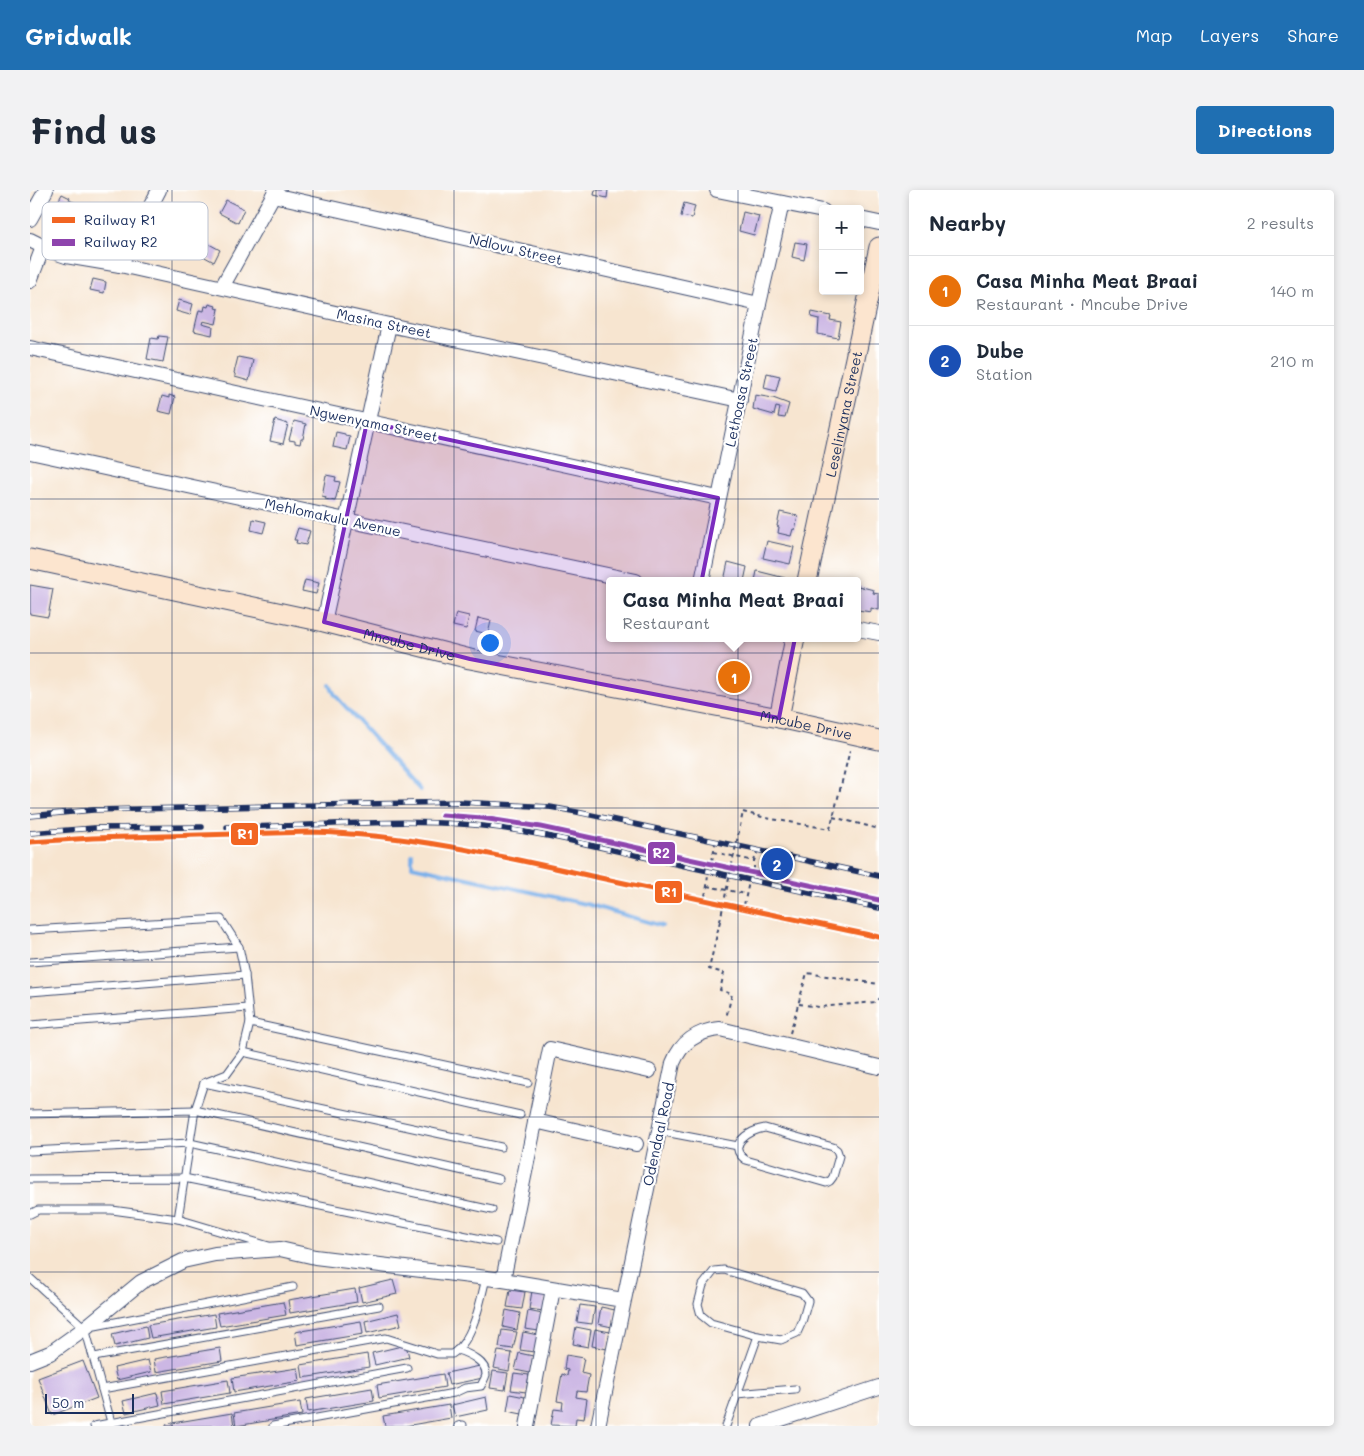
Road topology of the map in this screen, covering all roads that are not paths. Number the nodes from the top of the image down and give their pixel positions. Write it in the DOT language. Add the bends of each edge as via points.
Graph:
graph roads {
  1 [pos="46,190"];
  2 [pos="159,190"];
  3 [pos="717,190"];
  4 [pos="275,192"];
  5 [pos="153,202"];
  6 [pos="782,203"];
  7 [pos="819,210"];
  8 [pos="30,219"];
  9 [pos="864,220"];
  10 [pos="879,223"];
  11 [pos="30,240"];
  12 [pos="42,246"];
  13 [pos="879,247"];
  14 [pos="42,250"];
  15 [pos="90,260"];
  16 [pos="123,260"];
  17 [pos="120,265"];
  18 [pos="30,281"];
  19 [pos="222,287"];
  20 [pos="759,304"];
  21 [pos="389,325"];
  22 [pos="30,348"];
  23 [pos="740,400"];
  24 [pos="367,422"];
  25 [pos="30,452"];
  26 [pos="718,498"];
  27 [pos="346,520"];
  28 [pos="30,559"];
  29 [pos="617,577"];
  30 [pos="703,577"];
  31 [pos="808,577"];
  32 [pos="324,622"];
  33 [pos="861,630"];
  34 [pos="879,633"];
  35 [pos="794,642"];
  36 [pos="779,718"];
  37 [pos="879,740"];
  38 [pos="30,930"];
  39 [pos="239,947"];
  40 [pos="30,962"];
  41 [pos="245,975"];
  42 [pos="30,992"];
  43 [pos="248,1008"];
  44 [pos="250,1023"];
  45 [pos="30,1025"];
  46 [pos="243,1052"];
  47 [pos="879,1067"];
  48 [pos="649,1071"];
  49 [pos="204,1083"];
  50 [pos="528,1083"];
  51 [pos="195,1110"];
  52 [pos="30,1114"];
  53 [pos="520,1115"];
  54 [pos="535,1121"];
  55 [pos="659,1131"];
  56 [pos="190,1143"];
  57 [pos="636,1144"];
  58 [pos="738,1146"];
  59 [pos="501,1147"];
  60 [pos="30,1151"];
  61 [pos="184,1178"];
  62 [pos="30,1179"];
  63 [pos="499,1179"];
  64 [pos="492,1210"];
  65 [pos="30,1214"];
  66 [pos="178,1219"];
  67 [pos="496,1242"];
  68 [pos="280,1249"];
  69 [pos="30,1278"];
  70 [pos="486,1278"];
  71 [pos="503,1280"];
  72 [pos="293,1287"];
  73 [pos="553,1289"];
  74 [pos="623,1300"];
  75 [pos="379,1306"];
  76 [pos="85,1328"];
  77 [pos="758,1336"];
  78 [pos="457,1350"];
  79 [pos="94,1357"];
  80 [pos="30,1362"];
  81 [pos="407,1368"];
  82 [pos="879,1387"];
  83 [pos="102,1389"];
  84 [pos="795,1389"];
  85 [pos="736,1394"];
  86 [pos="111,1422"];
  87 [pos="94,1426"];
  88 [pos="273,1426"];
  89 [pos="527,1426"];
  90 [pos="598,1426"];
  91 [pos="726,1426"];
  92 [pos="760,1426"];
  1 -- 8 [label="street"];
  2 -- 5 [label="street"];
  3 -- 6 [label="street"];
  4 -- 19 [label="street"];
  4 -- 20 [label="street, Ndlovu Street"];
  6 -- 7 [label="street"];
  6 -- 20 [label="street, Lethoasa Street"];
  9 -- 10 [label="street"];
  11 -- 12 [label="street, Masina Street"];
  13 -- 31 [label="street, Leselinyana Street"];
  14 -- 18 [label="street"];
  15 -- 17 [label="street, Masina Street"];
  16 -- 17 [label="street"];
  17 -- 19 [label="street, Masina Street"];
  19 -- 21 [label="street, Masina Street"];
  20 -- 23 [label="street, Lethoasa Street"];
  21 -- 23 [label="street, Masina Street"];
  21 -- 24 [label="street"];
  22 -- 24 [label="street, Ngwenyama Street"];
  23 -- 26 [label="street, Lethoasa Street"];
  24 -- 26 [label="street, Ngwenyama Street"];
  24 -- 27 [label="street"];
  25 -- 27 [label="street, Mehlomakulu Avenue"];
  26 -- 30 [label="street, Lethoasa Street"];
  27 -- 29 [label="street, Mehlomakulu Avenue"];
  27 -- 32 [label="street"];
  28 -- 32 [label="street, Mncube Drive"];
  32 -- 36 [label="street, Mncube Drive" via="470,659"];
  33 -- 34 [label="street"];
  35 -- 36 [label="street"];
  36 -- 37 [label="street, Mncube Drive"];
  38 -- 39 [label="lane" via="221,919"];
  39 -- 40 [label="lane"];
  39 -- 41 [label="lane"];
  41 -- 42 [label="lane"];
  41 -- 43 [label="lane"];
  43 -- 44 [label="lane"];
  43 -- 45 [label="lane"];
  44 -- 46 [label="lane"];
  44 -- 50 [label="lane"];
  46 -- 49 [label="lane" via="227,1074"];
  46 -- 53 [label="lane"];
  47 -- 55 [label="street, Odendaal Road" via="723,1030 697,1034 680,1049 673,1064"];
  48 -- 54 [label="street" via="550,1049"];
  49 -- 51 [label="lane"];
  49 -- 59 [label="lane"];
  51 -- 52 [label="lane"];
  51 -- 56 [label="lane"];
  51 -- 63 [label="lane"];
  54 -- 57 [label="street"];
  54 -- 71 [label="street"];
  55 -- 58 [label="lane"];
  55 -- 74 [label="street, Odendaal Road"];
  56 -- 60 [label="lane"];
  56 -- 61 [label="lane"];
  56 -- 64 [label="lane"];
  58 -- 58 [label="lane" via="739,1153 746,1160 826,1183 833,1177 839,1156 833,1147 765,1128 749,1132"];
  61 -- 62 [label="lane"];
  61 -- 66 [label="lane"];
  61 -- 67 [label="lane"];
  65 -- 66 [label="lane" via="38,1210 112,1210"];
  66 -- 68 [label="lane"];
  68 -- 70 [label="street" via="315,1258"];
  68 -- 76 [label="street" via="215,1254 183,1261 141,1282"];
  69 -- 76 [label="lane"];
  70 -- 71 [label="street"];
  70 -- 78 [label="lane" via="478,1312"];
  71 -- 73 [label="street"];
  72 -- 76 [label="lane"];
  73 -- 74 [label="street"];
  73 -- 89 [label="street"];
  74 -- 90 [label="street, Odendaal Road"];
  75 -- 79 [label="lane"];
  76 -- 79 [label="lane"];
  76 -- 80 [label="street" via="50,1353"];
  77 -- 77 [label="lane" via="781,1340 797,1333 808,1301 802,1293 724,1270 714,1271 703,1285 698,1304 701,1315 711,1323"];
  77 -- 85 [label="lane"];
  78 -- 83 [label="lane" via="452,1354 437,1354 386,1338"];
  78 -- 88 [label="lane" via="477,1360 485,1369 486,1377 480,1386"];
  79 -- 83 [label="lane"];
  81 -- 86 [label="lane"];
  82 -- 92 [label="street"];
  83 -- 86 [label="lane"];
  84 -- 85 [label="lane"];
  85 -- 91 [label="lane"];
  86 -- 87 [label="lane"];
}
